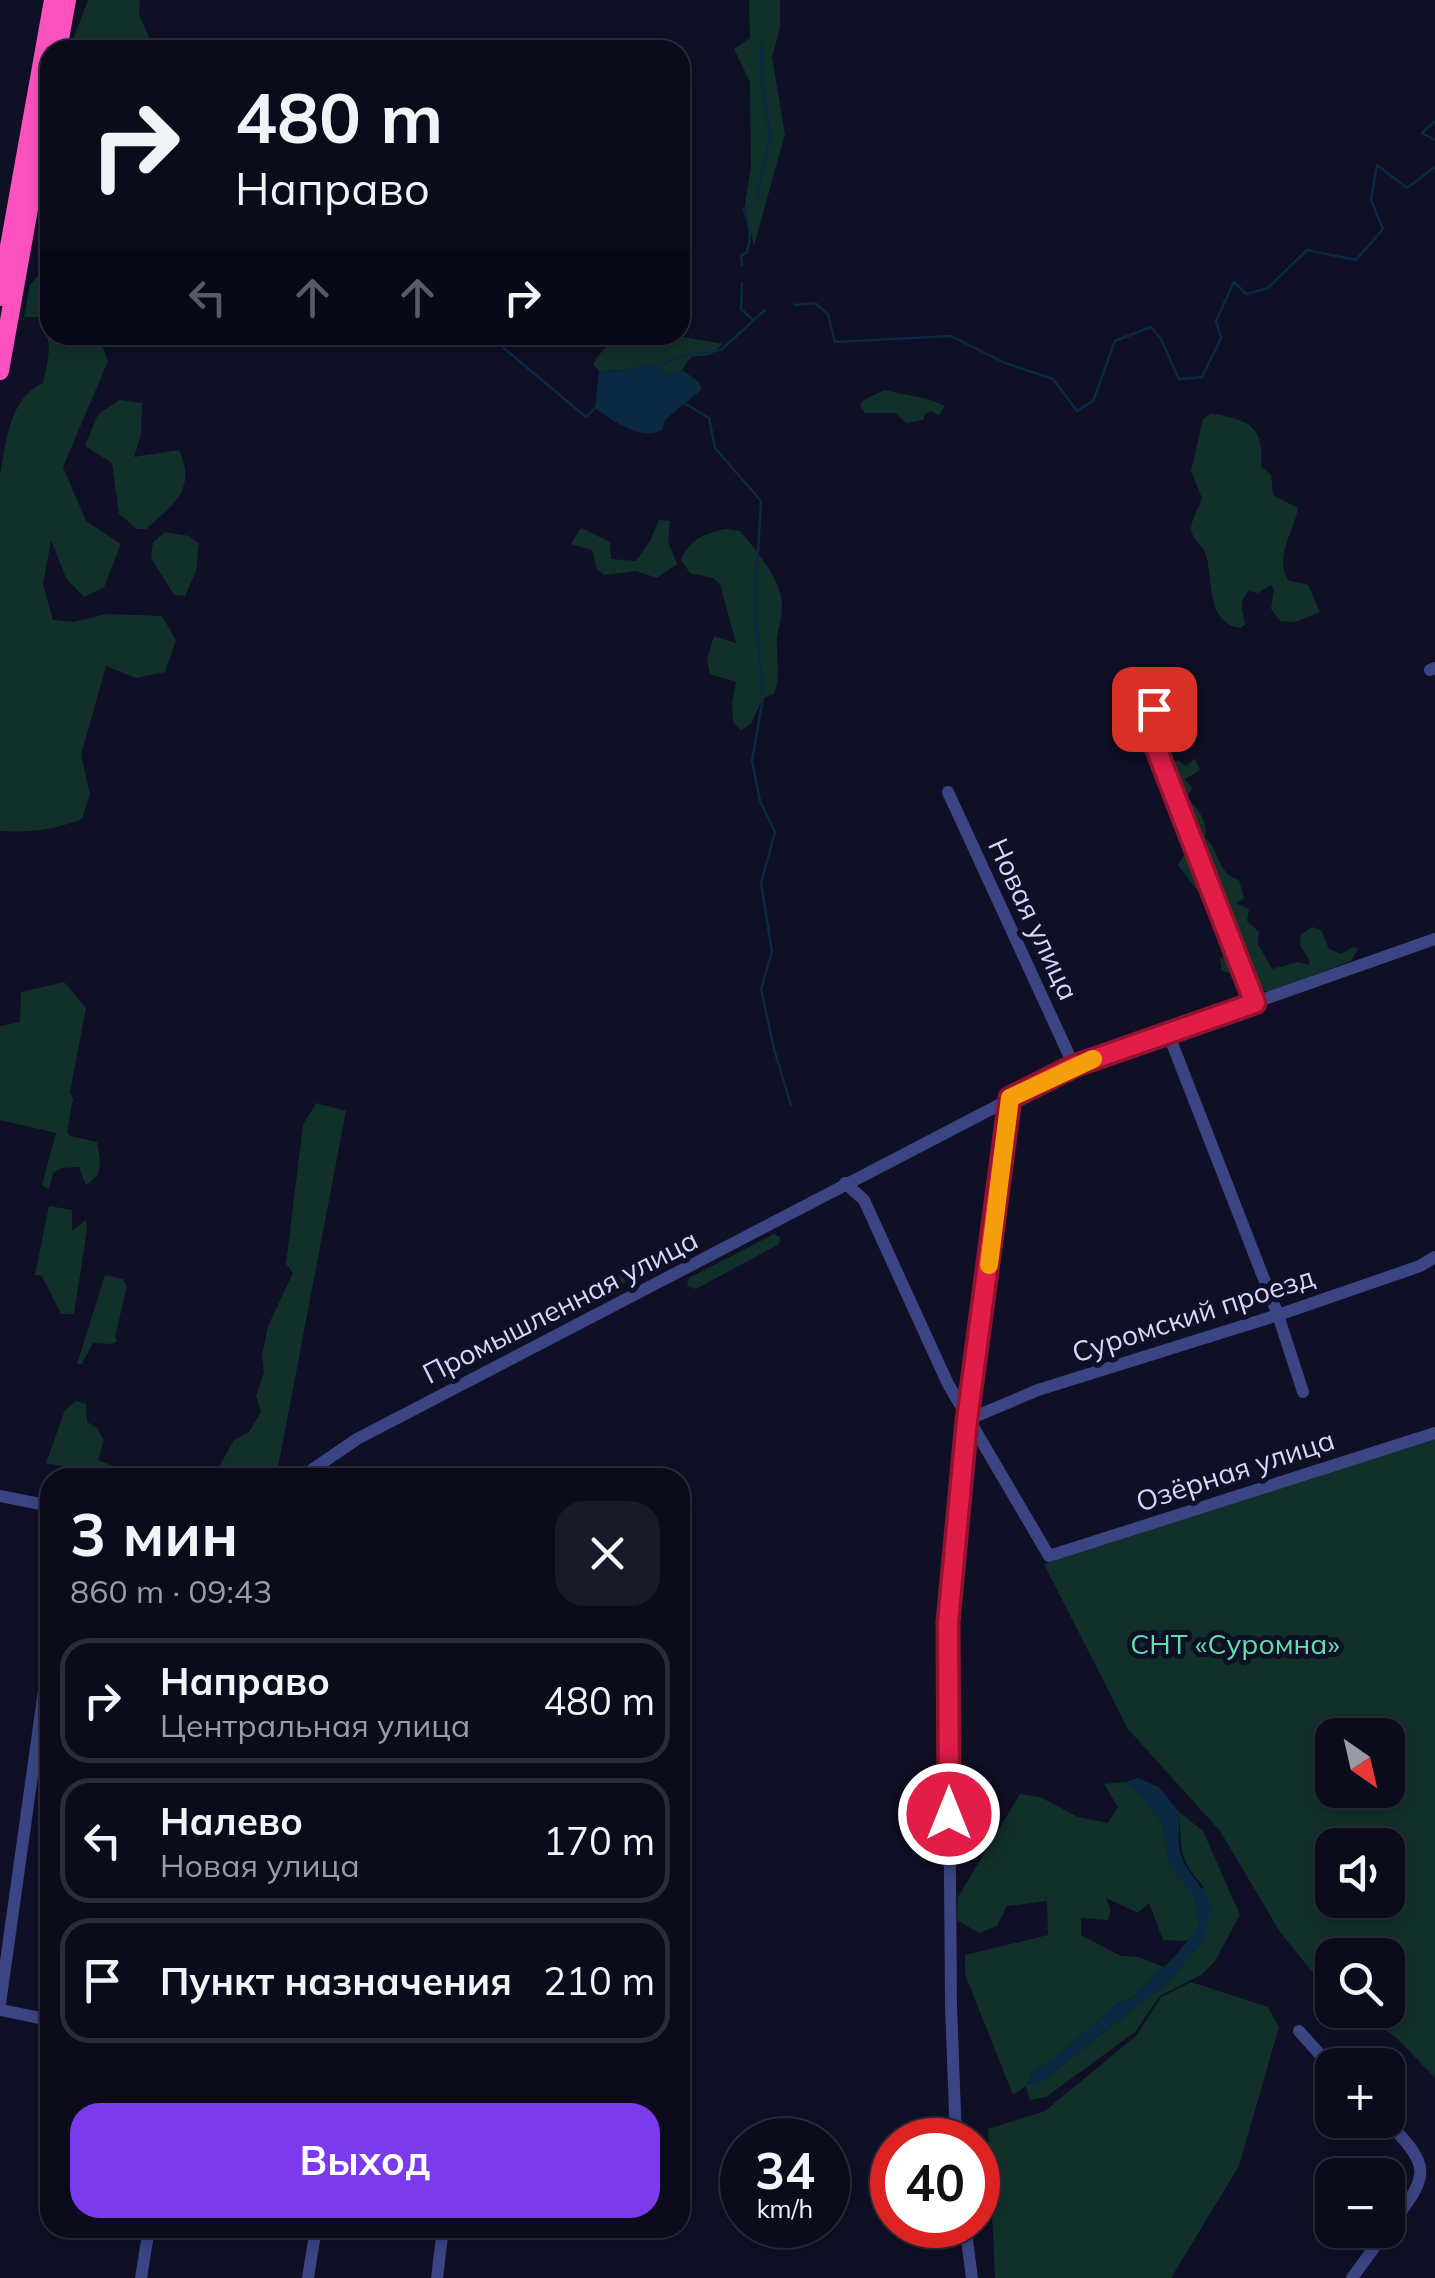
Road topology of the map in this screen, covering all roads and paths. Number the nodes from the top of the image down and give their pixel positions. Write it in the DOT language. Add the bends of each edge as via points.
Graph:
graph roads {
  1 [pos="54,0"];
  2 [pos="67,0"];
  3 [pos="47,40"];
  4 [pos="60,40"];
  5 [pos="40,77"];
  6 [pos="40,148"];
  7 [pos="0,297"];
  8 [pos="0,371"];
  9 [pos="1154,709"];
  10 [pos="948,792"];
  11 [pos="1435,938"];
  12 [pos="1255,1003"];
  13 [pos="1168,1033"];
  14 [pos="1074,1066"];
  15 [pos="1010,1098"];
  16 [pos="845,1183"];
  17 [pos="1435,1257"];
  18 [pos="1278,1315"];
  19 [pos="1303,1392"];
  20 [pos="967,1420"];
  21 [pos="1435,1432"];
  22 [pos="315,1468"];
  23 [pos="0,1496"];
  24 [pos="40,1504"];
  25 [pos="40,1720"];
  26 [pos="0,2007"];
  27 [pos="40,2017"];
  28 [pos="1298,2031"];
  29 [pos="1315,2050"];
  30 [pos="955,2118"];
  31 [pos="1405,2138"];
  32 [pos="1405,2205"];
  33 [pos="147,2238"];
  34 [pos="314,2238"];
  35 [pos="442,2238"];
  36 [pos="968,2248"];
  37 [pos="1374,2248"];
  38 [pos="141,2278"];
  39 [pos="308,2278"];
  40 [pos="438,2278"];
  41 [pos="972,2278"];
  42 [pos="1352,2278"];
  1 -- 3 [label="highway"];
  2 -- 4 [label="highway"];
  5 -- 7 [label="highway"];
  6 -- 8 [label="highway"];
  9 -- 12 [label="street" via="1146,722"];
  10 -- 14 [label="street, Новая улица"];
  11 -- 12 [label="street, Промышленная улица"];
  12 -- 13 [label="street, Промышленная улица"];
  13 -- 14 [label="street, Промышленная улица"];
  13 -- 18 [label="street"];
  14 -- 15 [label="street, Промышленная улица"];
  15 -- 16 [label="street, Промышленная улица"];
  15 -- 20 [label="street"];
  16 -- 20 [label="street" via="864,1200"];
  16 -- 22 [label="street, Промышленная улица" via="358,1439"];
  17 -- 18 [label="street, Суромский проезд"];
  18 -- 19 [label="street"];
  18 -- 20 [label="street, Суромский проезд" via="1038,1390"];
  20 -- 21 [label="street, Озёрная улица" via="1050,1556"];
  20 -- 30 [label="street" via="948,1622"];
  23 -- 24 [label="street"];
  25 -- 26 [label="street"];
  26 -- 27 [label="street"];
  28 -- 29 [label="street"];
  31 -- 32 [label="street" via="1424,2171"];
  33 -- 38 [label="street"];
  34 -- 39 [label="street"];
  35 -- 40 [label="street"];
  36 -- 41 [label="street"];
  37 -- 42 [label="street"];
}
